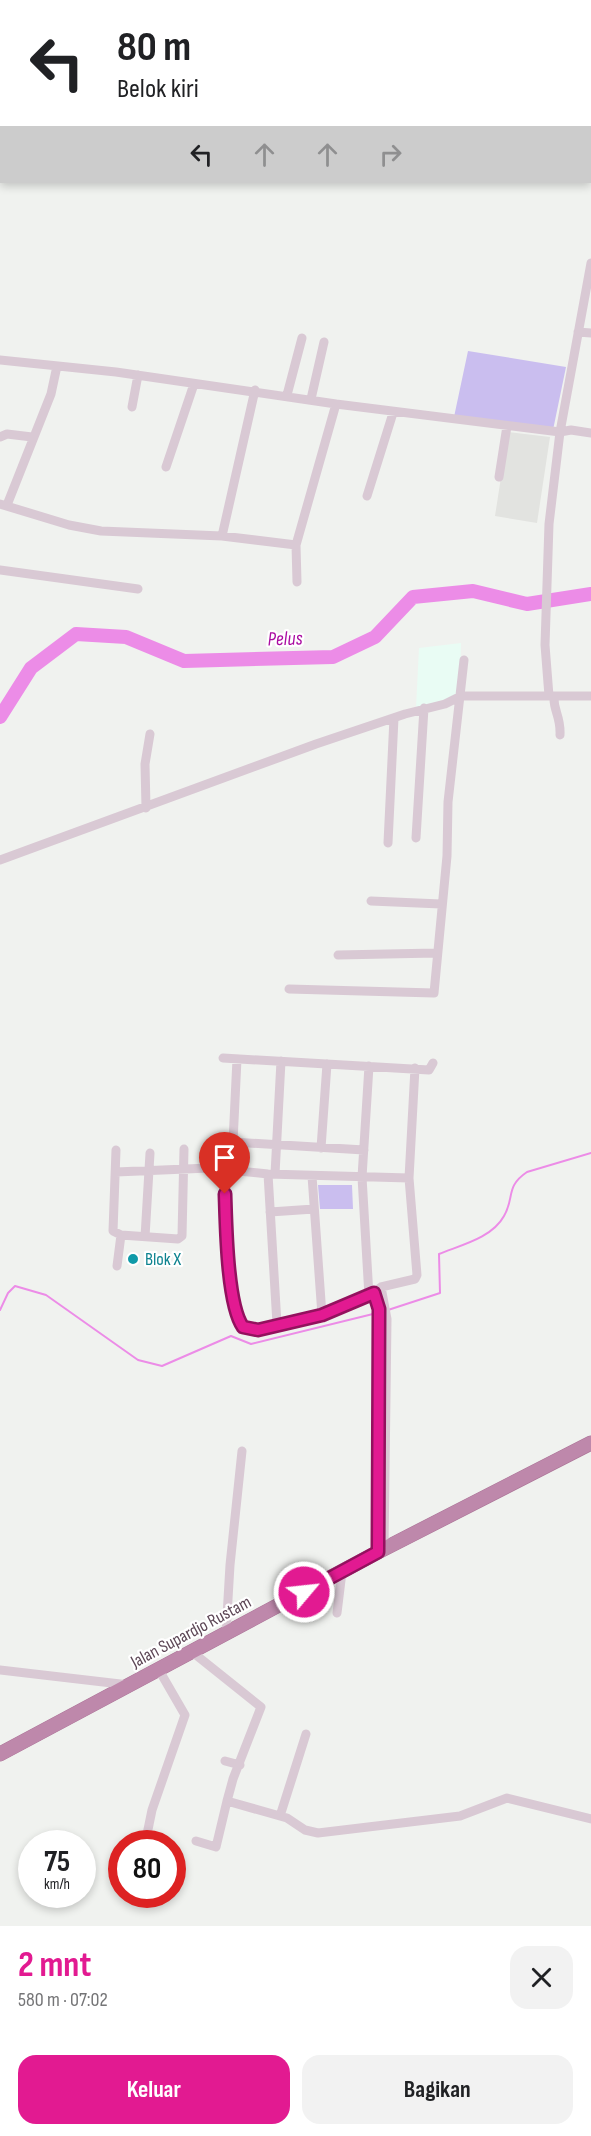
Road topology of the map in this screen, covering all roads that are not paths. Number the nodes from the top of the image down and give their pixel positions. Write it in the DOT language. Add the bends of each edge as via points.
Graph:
graph roads {
  1 [pos="591,263"];
  2 [pos="578,332"];
  3 [pos="591,333"];
  4 [pos="302,338"];
  5 [pos="324,342"];
  6 [pos="0,360"];
  7 [pos="57,366"];
  8 [pos="138,375"];
  9 [pos="194,384"];
  10 [pos="255,390"];
  11 [pos="287,395"];
  12 [pos="312,399"];
  13 [pos="336,404"];
  14 [pos="132,407"];
  15 [pos="393,412"];
  16 [pos="507,426"];
  17 [pos="560,432"];
  18 [pos="591,433"];
  19 [pos="0,436"];
  20 [pos="32,437"];
  21 [pos="166,467"];
  22 [pos="499,477"];
  23 [pos="367,496"];
  24 [pos="4,504"];
  25 [pos="222,537"];
  26 [pos="296,545"];
  27 [pos="0,570"];
  28 [pos="297,582"];
  29 [pos="138,589"];
  30 [pos="464,660"];
  31 [pos="461,696"];
  32 [pos="551,696"];
  33 [pos="591,696"];
  34 [pos="424,708"];
  35 [pos="394,718"];
  36 [pos="150,734"];
  37 [pos="560,735"];
  38 [pos="146,808"];
  39 [pos="416,838"];
  40 [pos="388,843"];
  41 [pos="0,860"];
  42 [pos="371,901"];
  43 [pos="441,904"];
  44 [pos="436,953"];
  45 [pos="338,955"];
  46 [pos="289,989"];
  47 [pos="223,1058"];
  48 [pos="237,1059"];
  49 [pos="281,1061"];
  50 [pos="432,1063"];
  51 [pos="327,1064"];
  52 [pos="369,1066"];
  53 [pos="415,1068"];
  54 [pos="233,1142"];
  55 [pos="276,1146"];
  56 [pos="321,1148"];
  57 [pos="184,1149"];
  58 [pos="116,1150"];
  59 [pos="364,1150"];
  60 [pos="150,1153"];
  61 [pos="209,1168"];
  62 [pos="224,1170"];
  63 [pos="185,1171"];
  64 [pos="116,1172"];
  65 [pos="148,1173"];
  66 [pos="271,1174"];
  67 [pos="312,1176"];
  68 [pos="362,1177"];
  69 [pos="409,1178"];
  70 [pos="314,1209"];
  71 [pos="270,1212"];
  72 [pos="121,1235"];
  73 [pos="145,1237"];
  74 [pos="117,1266"];
  75 [pos="375,1292"];
  76 [pos="322,1315"];
  77 [pos="277,1323"];
  78 [pos="591,1443"];
  79 [pos="242,1451"];
  80 [pos="381,1551"];
  81 [pos="342,1572"];
  82 [pos="337,1613"];
  83 [pos="226,1633"];
  84 [pos="191,1651"];
  85 [pos="0,1670"];
  86 [pos="159,1670"];
  87 [pos="129,1685"];
  88 [pos="306,1734"];
  89 [pos="0,1754"];
  90 [pos="225,1761"];
  91 [pos="240,1765"];
  92 [pos="227,1801"];
  93 [pos="280,1816"];
  94 [pos="591,1819"];
  95 [pos="148,1830"];
  96 [pos="196,1841"];
  1 -- 2 [label="street"];
  2 -- 3 [label="street"];
  2 -- 17 [label="street"];
  4 -- 11 [label="street"];
  5 -- 12 [label="street"];
  6 -- 7 [label="street"];
  7 -- 8 [label="street"];
  7 -- 20 [label="street" via="51,394"];
  8 -- 9 [label="street"];
  8 -- 14 [label="street"];
  9 -- 10 [label="street"];
  9 -- 21 [label="street"];
  10 -- 11 [label="street"];
  10 -- 25 [label="street"];
  11 -- 12 [label="street"];
  12 -- 13 [label="street"];
  13 -- 15 [label="street"];
  13 -- 26 [label="street"];
  15 -- 16 [label="street"];
  15 -- 23 [label="street"];
  16 -- 17 [label="street"];
  16 -- 22 [label="street"];
  17 -- 18 [label="street"];
  17 -- 32 [label="street" via="549,524 546,621"];
  19 -- 20 [label="street"];
  20 -- 24 [label="street"];
  24 -- 25 [label="street" via="101,531"];
  25 -- 26 [label="street"];
  26 -- 28 [label="street"];
  27 -- 29 [label="street"];
  30 -- 31 [label="street"];
  31 -- 32 [label="street"];
  31 -- 34 [label="street"];
  31 -- 43 [label="street"];
  32 -- 33 [label="street"];
  32 -- 37 [label="street" via="560,719"];
  34 -- 35 [label="street"];
  34 -- 39 [label="street"];
  35 -- 38 [label="street"];
  35 -- 40 [label="street"];
  36 -- 38 [label="street" via="145,764"];
  38 -- 41 [label="street"];
  42 -- 43 [label="street"];
  43 -- 44 [label="street"];
  44 -- 45 [label="street"];
  44 -- 46 [label="street" via="434,993"];
  47 -- 48 [label="street"];
  48 -- 49 [label="street"];
  48 -- 54 [label="street"];
  49 -- 51 [label="street"];
  49 -- 55 [label="street"];
  50 -- 53 [label="street" via="429,1070"];
  51 -- 52 [label="street"];
  51 -- 56 [label="street"];
  52 -- 53 [label="street"];
  52 -- 59 [label="street"];
  53 -- 69 [label="street"];
  54 -- 55 [label="street"];
  54 -- 61 [label="street" via="213,1142"];
  55 -- 56 [label="street"];
  55 -- 66 [label="street"];
  56 -- 59 [label="street"];
  57 -- 63 [label="street"];
  58 -- 64 [label="street"];
  59 -- 68 [label="street"];
  60 -- 65 [label="street"];
  61 -- 62 [label="street"];
  61 -- 63 [label="street"];
  62 -- 66 [label="street"];
  62 -- 77 [label="street" via="236,1315 243,1327 249,1329"];
  63 -- 65 [label="street"];
  63 -- 73 [label="street" via="181,1238"];
  64 -- 65 [label="street"];
  64 -- 72 [label="street" via="112,1228"];
  65 -- 73 [label="street"];
  66 -- 67 [label="street"];
  66 -- 71 [label="street"];
  67 -- 68 [label="street"];
  67 -- 70 [label="street"];
  68 -- 69 [label="street"];
  68 -- 75 [label="street"];
  69 -- 75 [label="street" via="417,1275 413,1280"];
  70 -- 71 [label="street"];
  70 -- 76 [label="street"];
  71 -- 77 [label="street"];
  72 -- 73 [label="street"];
  72 -- 74 [label="street"];
  75 -- 76 [label="street"];
  75 -- 80 [label="street" via="383,1314"];
  76 -- 77 [label="street"];
  78 -- 80 [label="highway, Jalan Supardjo Rustam"];
  79 -- 83 [label="street"];
  80 -- 81 [label="highway, Jalan Supardjo Rustam"];
  81 -- 82 [label="street"];
  81 -- 83 [label="highway, Jalan Supardjo Rustam"];
  83 -- 84 [label="highway, Jalan Supardjo Rustam"];
  84 -- 86 [label="highway, Jalan Supardjo Rustam"];
  84 -- 91 [label="street" via="260,1704"];
  85 -- 87 [label="street"];
  86 -- 87 [label="highway, Jalan Supardjo Rustam"];
  86 -- 95 [label="street" via="185,1715"];
  87 -- 89 [label="highway, Jalan Supardjo Rustam"];
  88 -- 93 [label="street"];
  90 -- 91 [label="street"];
  91 -- 92 [label="street"];
  92 -- 93 [label="street"];
  92 -- 96 [label="street" via="216,1847"];
  93 -- 94 [label="street" via="318,1833 460,1816 507,1798"];
}
